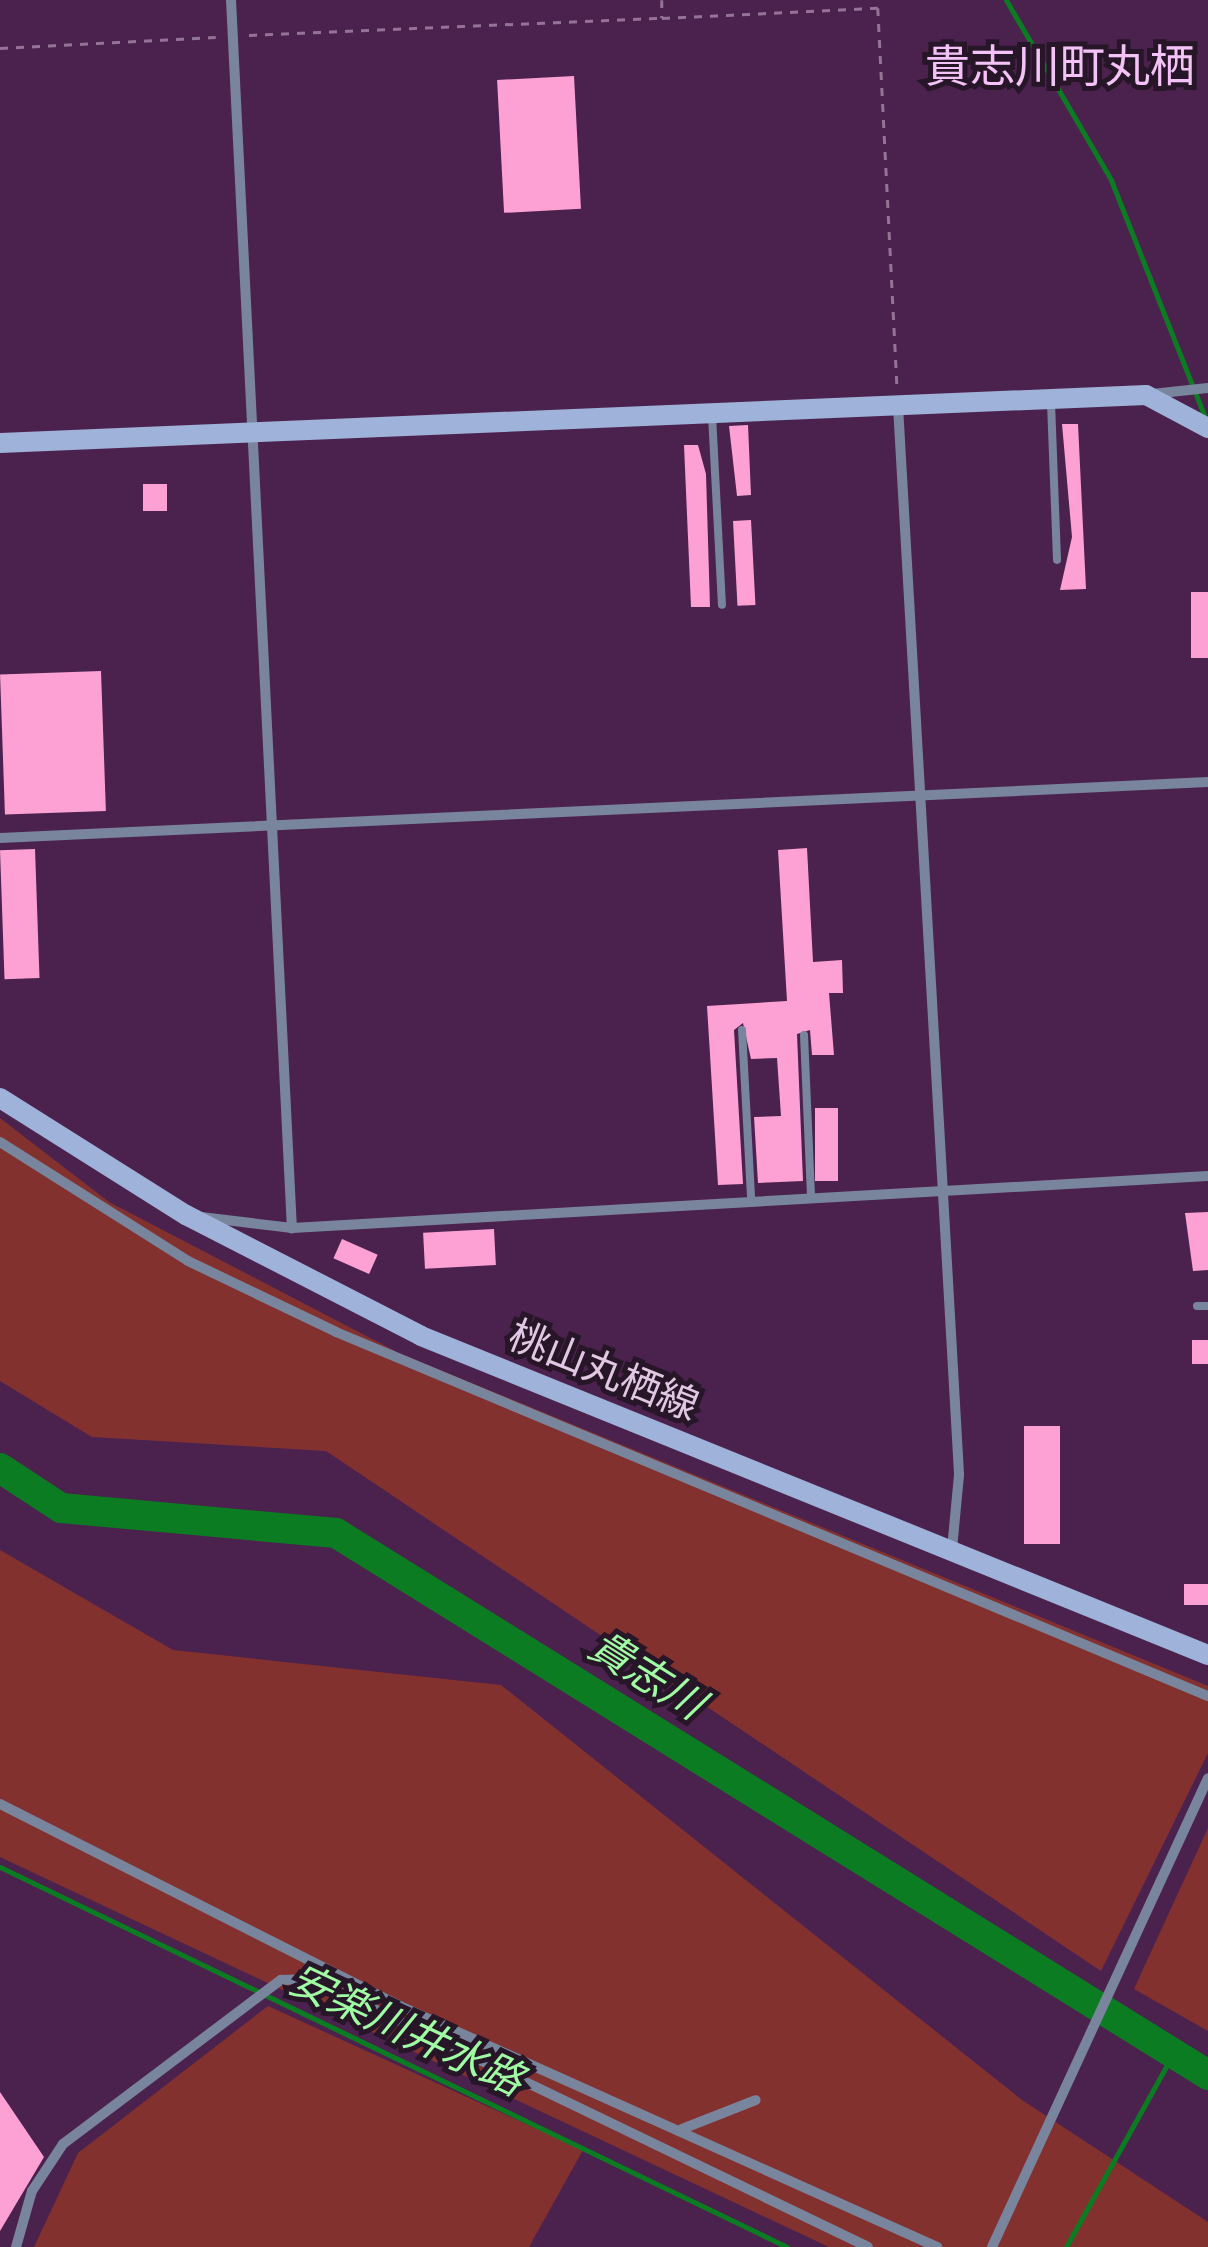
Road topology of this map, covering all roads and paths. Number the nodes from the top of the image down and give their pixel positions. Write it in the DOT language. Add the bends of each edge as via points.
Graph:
graph roads {
  1 [pos="231,0"];
  2 [pos="662,0"];
  3 [pos="662,18"];
  4 [pos="233,36"];
  5 [pos="0,48"];
  6 [pos="1208,388"];
  7 [pos="1146,395"];
  8 [pos="1051,399"];
  9 [pos="898,405"];
  10 [pos="712,413"];
  11 [pos="251,432"];
  12 [pos="1206,433"];
  13 [pos="0,443"];
  14 [pos="1058,560"];
  15 [pos="722,605"];
  16 [pos="1208,782"];
  17 [pos="917,800"];
  18 [pos="272,828"];
  19 [pos="0,838"];
  20 [pos="742,1030"];
  21 [pos="804,1035"];
  22 [pos="0,1098"];
  23 [pos="0,1142"];
  24 [pos="1208,1176"];
  25 [pos="940,1192"];
  26 [pos="811,1197"];
  27 [pos="750,1198"];
  28 [pos="186,1215"];
  29 [pos="292,1228"];
  30 [pos="1197,1306"];
  31 [pos="1208,1306"];
  32 [pos="952,1549"];
  33 [pos="1208,1655"];
  34 [pos="1208,1696"];
  35 [pos="1208,1778"];
  36 [pos="0,1804"];
  37 [pos="756,2100"];
  38 [pos="682,2129"];
  39 [pos="16,2247"];
  40 [pos="868,2247"];
  41 [pos="937,2247"];
  42 [pos="992,2247"];
  1 -- 4 [label="street"];
  2 -- 3 [label="path"];
  3 -- 4 [label="path"];
  3 -- 9 [label="path" via="878,8"];
  4 -- 5 [label="path"];
  4 -- 11 [label="street"];
  6 -- 7 [label="street"];
  7 -- 8 [label="main road"];
  7 -- 12 [label="main road"];
  8 -- 9 [label="main road"];
  8 -- 14 [label="lane"];
  9 -- 10 [label="main road"];
  9 -- 17 [label="street"];
  10 -- 11 [label="main road"];
  10 -- 15 [label="lane"];
  11 -- 13 [label="main road"];
  11 -- 18 [label="street"];
  16 -- 17 [label="street"];
  17 -- 18 [label="street"];
  17 -- 25 [label="street"];
  18 -- 19 [label="street"];
  18 -- 29 [label="street"];
  20 -- 27 [label="lane"];
  21 -- 26 [label="lane"];
  22 -- 28 [label="main road, 桃山丸栖線"];
  23 -- 34 [label="street" via="188,1262 336,1332"];
  24 -- 25 [label="street"];
  25 -- 26 [label="street"];
  25 -- 32 [label="street" via="959,1475"];
  26 -- 27 [label="street"];
  27 -- 29 [label="street"];
  28 -- 29 [label="street"];
  28 -- 32 [label="main road, 桃山丸栖線" via="421,1336"];
  30 -- 31 [label="lane"];
  32 -- 33 [label="main road, 桃山丸栖線"];
  35 -- 42 [label="street"];
  36 -- 38 [label="street" via="400,2006"];
  37 -- 38 [label="street"];
  38 -- 41 [label="street"];
  39 -- 40 [label="street" via="32,2191 63,2144 248,2002 312,1980"];
}
